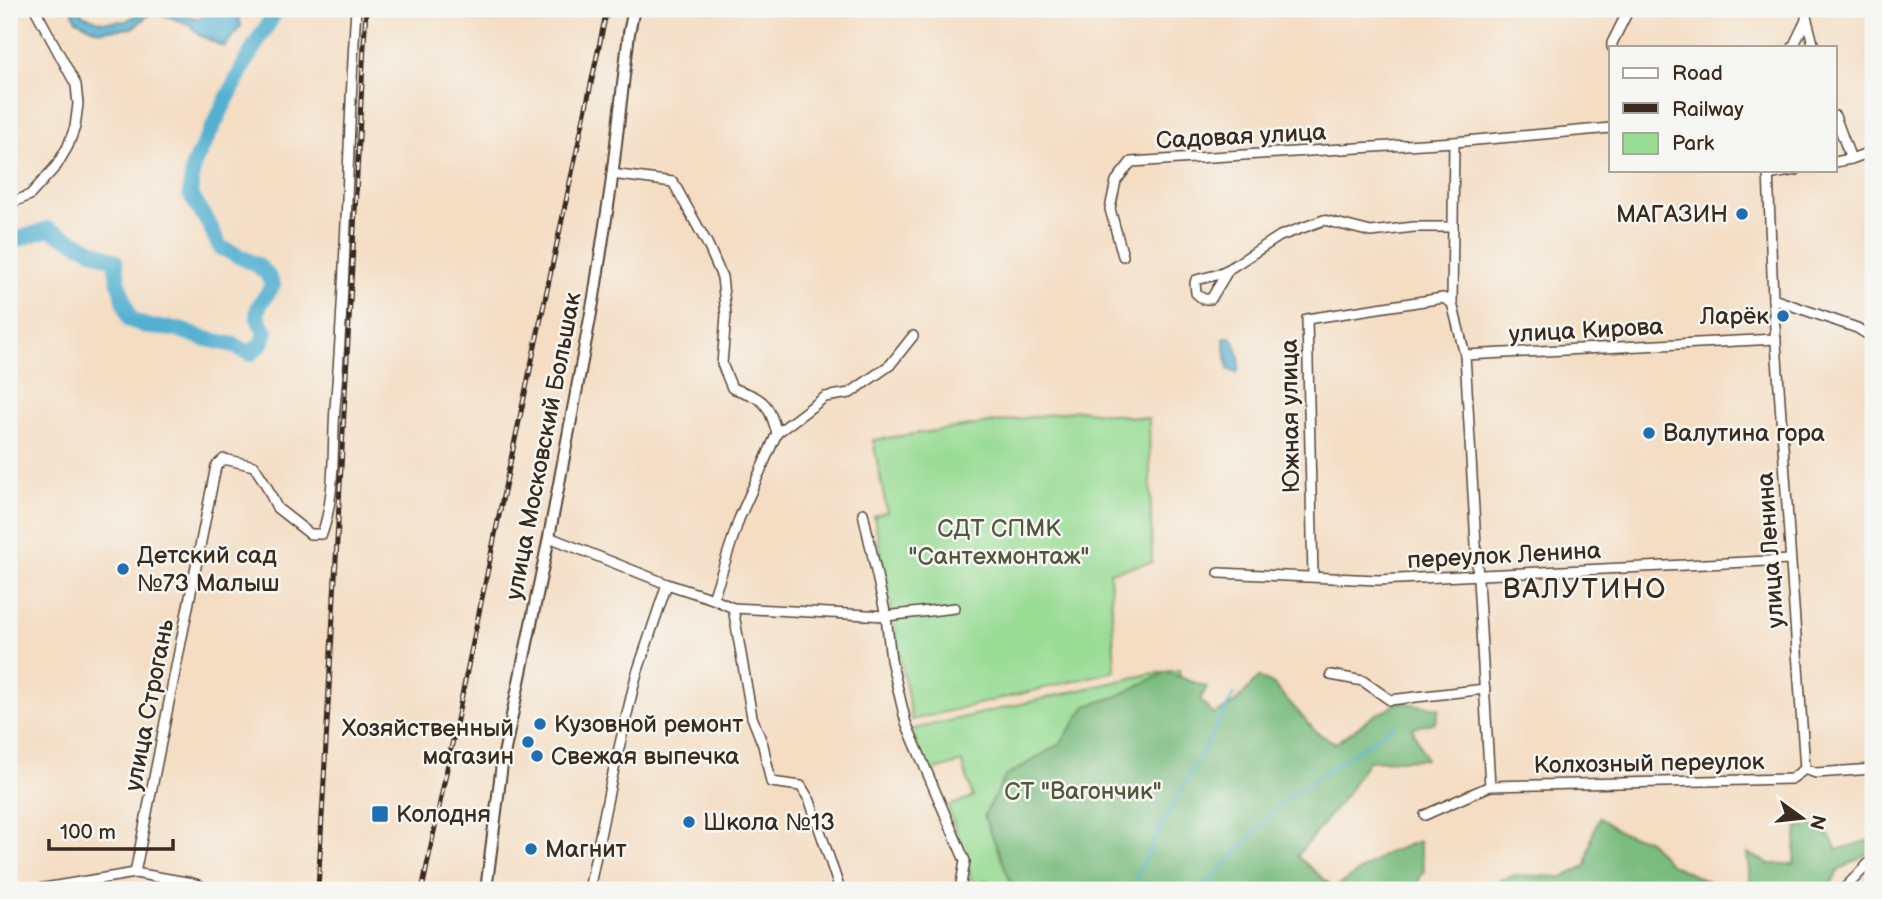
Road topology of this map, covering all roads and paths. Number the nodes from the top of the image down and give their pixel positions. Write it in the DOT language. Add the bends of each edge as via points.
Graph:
graph roads {
  1 [pos="35,9"];
  2 [pos="356,9"];
  3 [pos="634,9"];
  4 [pos="1629,9"];
  5 [pos="1804,9"];
  6 [pos="1806,20"];
  7 [pos="1612,46"];
  8 [pos="1793,46"];
  9 [pos="1814,46"];
  10 [pos="1836,119"];
  11 [pos="1609,128"];
  12 [pos="1454,142"];
  13 [pos="1873,150"];
  14 [pos="1851,159"];
  15 [pos="1836,162"];
  16 [pos="1768,172"];
  17 [pos="612,174"];
  18 [pos="9,204"];
  19 [pos="1453,227"];
  20 [pos="1123,256"];
  21 [pos="1229,270"];
  22 [pos="1773,299"];
  23 [pos="1448,301"];
  24 [pos="913,336"];
  25 [pos="1873,338"];
  26 [pos="1776,339"];
  27 [pos="1465,355"];
  28 [pos="777,433"];
  29 [pos="863,513"];
  30 [pos="549,537"];
  31 [pos="1790,560"];
  32 [pos="1219,573"];
  33 [pos="1313,576"];
  34 [pos="1478,576"];
  35 [pos="667,584"];
  36 [pos="713,599"];
  37 [pos="733,608"];
  38 [pos="955,608"];
  39 [pos="886,616"];
  40 [pos="1331,676"];
  41 [pos="1485,689"];
  42 [pos="1805,769"];
  43 [pos="1873,769"];
  44 [pos="1490,786"];
  45 [pos="1425,815"];
  46 [pos="1873,859"];
  47 [pos="135,873"];
  48 [pos="32,890"];
  49 [pos="213,890"];
  50 [pos="486,890"];
  51 [pos="590,890"];
  52 [pos="840,890"];
  53 [pos="960,890"];
  54 [pos="1843,890"];
  1 -- 18 [label="street" via="76,85 75,127 57,165 30,195"];
  2 -- 47 [label="street, улица Строгань" via="327,522 322,534 310,534 277,508 254,466 224,459 216,466"];
  3 -- 17 [label="street, улица Московский Большак"];
  4 -- 7 [label="street"];
  5 -- 6 [label="street"];
  6 -- 8 [label="street"];
  6 -- 9 [label="street"];
  10 -- 14 [label="street"];
  11 -- 12 [label="street, Садовая улица"];
  12 -- 19 [label="street"];
  12 -- 20 [label="street, Садовая улица" via="1131,162 1116,181 1110,209"];
  13 -- 14 [label="street"];
  14 -- 15 [label="street"];
  16 -- 22 [label="street, улица Ленина"];
  17 -- 28 [label="street" via="673,182 722,277 726,314 722,364 732,388 756,396 770,409"];
  17 -- 30 [label="street, улица Московский Большак"];
  19 -- 21 [label="street" via="1371,232 1324,220 1280,236"];
  19 -- 23 [label="street"];
  22 -- 25 [label="street" via="1857,328"];
  22 -- 26 [label="street, улица Ленина"];
  23 -- 27 [label="street"];
  23 -- 33 [label="street, Южная улица" via="1307,319"];
  24 -- 28 [label="street" via="890,365 850,393 825,397"];
  26 -- 27 [label="street, улица Кирова"];
  26 -- 31 [label="street, улица Ленина"];
  27 -- 34 [label="street"];
  28 -- 36 [label="street" via="739,519"];
  29 -- 39 [label="street"];
  30 -- 35 [label="street"];
  30 -- 50 [label="street, улица Московский Большак" via="502,764"];
  31 -- 34 [label="street, переулок Ленина"];
  31 -- 42 [label="street, улица Ленина"];
  32 -- 33 [label="street, переулок Ленина"];
  33 -- 34 [label="street, переулок Ленина" via="1378,580"];
  34 -- 41 [label="street"];
  35 -- 36 [label="street"];
  35 -- 51 [label="street" via="636,676"];
  36 -- 37 [label="street"];
  37 -- 39 [label="street"];
  37 -- 52 [label="street" via="752,717 771,782 801,786"];
  38 -- 39 [label="street"];
  39 -- 53 [label="street" via="905,723 965,861"];
  40 -- 41 [label="street" via="1363,681 1390,700"];
  41 -- 44 [label="street"];
  42 -- 43 [label="street" via="1816,773"];
  42 -- 44 [label="street, Колхозный переулок" via="1791,779"];
  44 -- 45 [label="street, Колхозный переулок"];
  46 -- 54 [label="street"];
  47 -- 48 [label="street"];
  47 -- 49 [label="street"];
}
